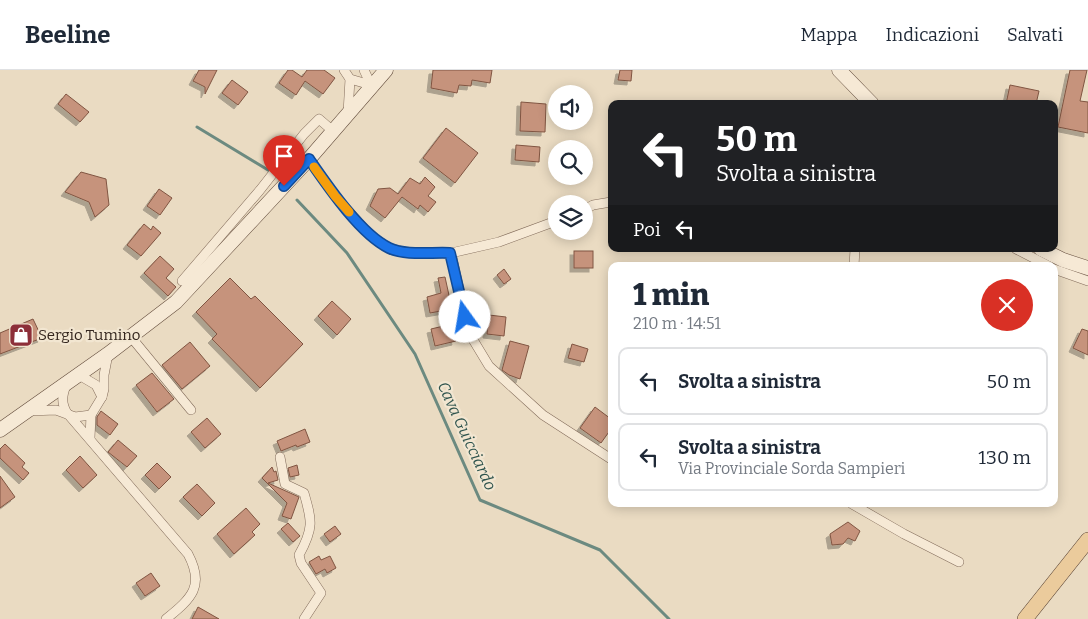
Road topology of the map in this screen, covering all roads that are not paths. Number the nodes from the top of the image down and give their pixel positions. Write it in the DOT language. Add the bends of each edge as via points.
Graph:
graph roads {
  1 [pos="344,70"];
  2 [pos="364,70"];
  3 [pos="386,70"];
  4 [pos="839,70"];
  5 [pos="350,79"];
  6 [pos="371,85"];
  7 [pos="868,100"];
  8 [pos="348,114"];
  9 [pos="333,131"];
  10 [pos="309,159"];
  11 [pos="608,202"];
  12 [pos="593,205"];
  13 [pos="548,224"];
  14 [pos="1022,252"];
  15 [pos="1047,252"];
  16 [pos="450,253"];
  17 [pos="1041,262"];
  18 [pos="1088,268"];
  19 [pos="1058,270"];
  20 [pos="182,281"];
  21 [pos="1088,281"];
  22 [pos="132,338"];
  23 [pos="108,354"];
  24 [pos="80,374"];
  25 [pos="66,384"];
  26 [pos="102,397"];
  27 [pos="190,410"];
  28 [pos="26,411"];
  29 [pos="67,414"];
  30 [pos="91,415"];
  31 [pos="0,430"];
  32 [pos="90,438"];
  33 [pos="280,457"];
  34 [pos="608,457"];
  35 [pos="857,507"];
  36 [pos="1088,540"];
  37 [pos="959,562"];
  38 [pos="166,619"];
  39 [pos="304,619"];
  40 [pos="1025,619"];
  1 -- 5 [label="street"];
  2 -- 6 [label="street"];
  3 -- 6 [label="street"];
  4 -- 7 [label="street"];
  5 -- 6 [label="street"];
  5 -- 8 [label="street"];
  6 -- 8 [label="street"];
  8 -- 9 [label="street"];
  9 -- 10 [label="street"];
  9 -- 20 [label="street" via="320,119 304,134"];
  10 -- 16 [label="street" via="335,196 371,236 389,248 406,252"];
  10 -- 22 [label="street" via="186,293"];
  11 -- 12 [label="street"];
  13 -- 16 [label="street" via="498,242"];
  14 -- 17 [label="street"];
  15 -- 18 [label="street"];
  16 -- 34 [label="street" via="469,333 489,366 543,415"];
  19 -- 21 [label="street"];
  22 -- 23 [label="street"];
  22 -- 27 [label="street"];
  23 -- 24 [label="street"];
  23 -- 26 [label="street"];
  24 -- 25 [label="street"];
  24 -- 26 [label="street" via="96,385"];
  25 -- 28 [label="street"];
  25 -- 29 [label="street" via="62,397"];
  26 -- 30 [label="street"];
  28 -- 29 [label="street" via="56,410"];
  28 -- 31 [label="street"];
  29 -- 30 [label="street" via="75,417"];
  29 -- 32 [label="street"];
  30 -- 32 [label="street"];
  32 -- 38 [label="street" via="194,565 196,585"];
  33 -- 39 [label="street" via="285,484 304,493 311,519 308,538 299,555 301,564 321,594"];
  35 -- 37 [label="street"];
  36 -- 40 [label="main road"];
}
